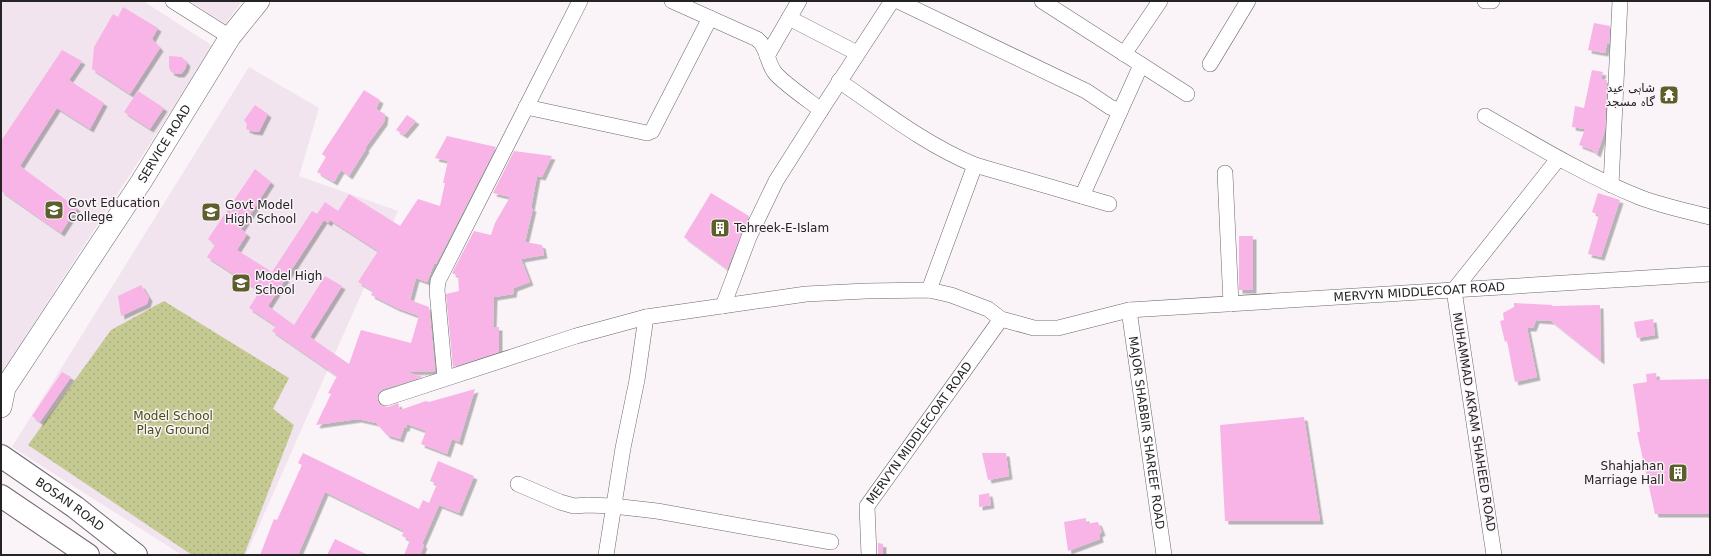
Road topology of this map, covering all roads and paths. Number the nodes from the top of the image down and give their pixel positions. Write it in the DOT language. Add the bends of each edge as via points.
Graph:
graph roads {
  1 [pos="173,1"];
  2 [pos="259,1"];
  3 [pos="580,1"];
  4 [pos="672,1"];
  5 [pos="892,1"];
  6 [pos="898,1"];
  7 [pos="1042,1"];
  8 [pos="1160,1"];
  9 [pos="1248,1"];
  10 [pos="1485,1"];
  11 [pos="1492,1"];
  12 [pos="1620,1"];
  13 [pos="793,7"];
  14 [pos="710,18"];
  15 [pos="230,37"];
  16 [pos="857,53"];
  17 [pos="1124,54"];
  18 [pos="767,56"];
  19 [pos="1210,64"];
  20 [pos="1141,65"];
  21 [pos="839,82"];
  22 [pos="1187,94"];
  23 [pos="526,106"];
  24 [pos="820,110"];
  25 [pos="1120,111"];
  26 [pos="1485,116"];
  27 [pos="1558,159"];
  28 [pos="975,166"];
  29 [pos="1225,173"];
  30 [pos="1611,185"];
  31 [pos="1082,196"];
  32 [pos="1109,204"];
  33 [pos="1710,217"];
  34 [pos="1710,274"];
  35 [pos="929,290"];
  36 [pos="1454,290"];
  37 [pos="1231,304"];
  38 [pos="723,306"];
  39 [pos="1129,310"];
  40 [pos="646,317"];
  41 [pos="1001,319"];
  42 [pos="445,378"];
  43 [pos="2,395"];
  44 [pos="386,398"];
  45 [pos="1,456"];
  46 [pos="518,484"];
  47 [pos="1,496"];
  48 [pos="613,506"];
  49 [pos="831,542"];
  50 [pos="88,555"];
  51 [pos="136,555"];
  52 [pos="606,555"];
  53 [pos="869,555"];
  54 [pos="1164,555"];
  55 [pos="1494,555"];
  1 -- 15 [label="street"];
  2 -- 15 [label="street, SERVICE ROAD"];
  3 -- 23 [label="street"];
  4 -- 14 [label="street"];
  5 -- 16 [label="street"];
  6 -- 25 [label="street" via="1072,84"];
  7 -- 17 [label="street"];
  8 -- 17 [label="street"];
  9 -- 19 [label="street"];
  10 -- 11 [label="street"];
  12 -- 30 [label="street"];
  13 -- 16 [label="street"];
  13 -- 18 [label="street"];
  14 -- 18 [label="street" via="757,39 764,44"];
  14 -- 23 [label="street" via="652,131 647,133"];
  15 -- 43 [label="street, SERVICE ROAD" via="141,182"];
  16 -- 21 [label="street"];
  17 -- 20 [label="street"];
  18 -- 24 [label="street" via="776,75"];
  20 -- 22 [label="street"];
  20 -- 25 [label="street"];
  21 -- 24 [label="street"];
  21 -- 28 [label="street" via="936,147"];
  23 -- 42 [label="street" via="438,281"];
  24 -- 38 [label="street" via="776,182 749,237"];
  25 -- 31 [label="street"];
  26 -- 27 [label="street"];
  27 -- 30 [label="street"];
  27 -- 36 [label="street"];
  28 -- 31 [label="street"];
  28 -- 35 [label="street"];
  29 -- 37 [label="street"];
  30 -- 33 [label="street" via="1641,198"];
  31 -- 32 [label="street"];
  34 -- 36 [label="street, MERVYN MIDDLECOAT ROAD"];
  35 -- 38 [label="street, MERVYN MIDDLECOAT ROAD" via="806,294"];
  35 -- 41 [label="street, MERVYN MIDDLECOAT ROAD" via="988,309"];
  36 -- 37 [label="street, MERVYN MIDDLECOAT ROAD"];
  36 -- 55 [label="street, MUHAMMAD AKRAM SHAHEED ROAD"];
  37 -- 39 [label="street, MERVYN MIDDLECOAT ROAD"];
  38 -- 40 [label="street, MERVYN MIDDLECOAT ROAD"];
  39 -- 41 [label="street, MERVYN MIDDLECOAT ROAD" via="1058,328 1034,328"];
  39 -- 54 [label="street, MAJOR SHABBIR SHAREEF ROAD"];
  40 -- 42 [label="street, MERVYN MIDDLECOAT ROAD" via="576,336"];
  40 -- 48 [label="street"];
  41 -- 53 [label="street, MERVYN MIDDLECOAT ROAD" via="867,506"];
  42 -- 44 [label="street, MERVYN MIDDLECOAT ROAD"];
  45 -- 51 [label="main road, BOSAN ROAD" via="75,507"];
  46 -- 48 [label="street" via="574,506"];
  47 -- 50 [label="main road"];
  48 -- 49 [label="street" via="657,511"];
  48 -- 52 [label="street"];
}
